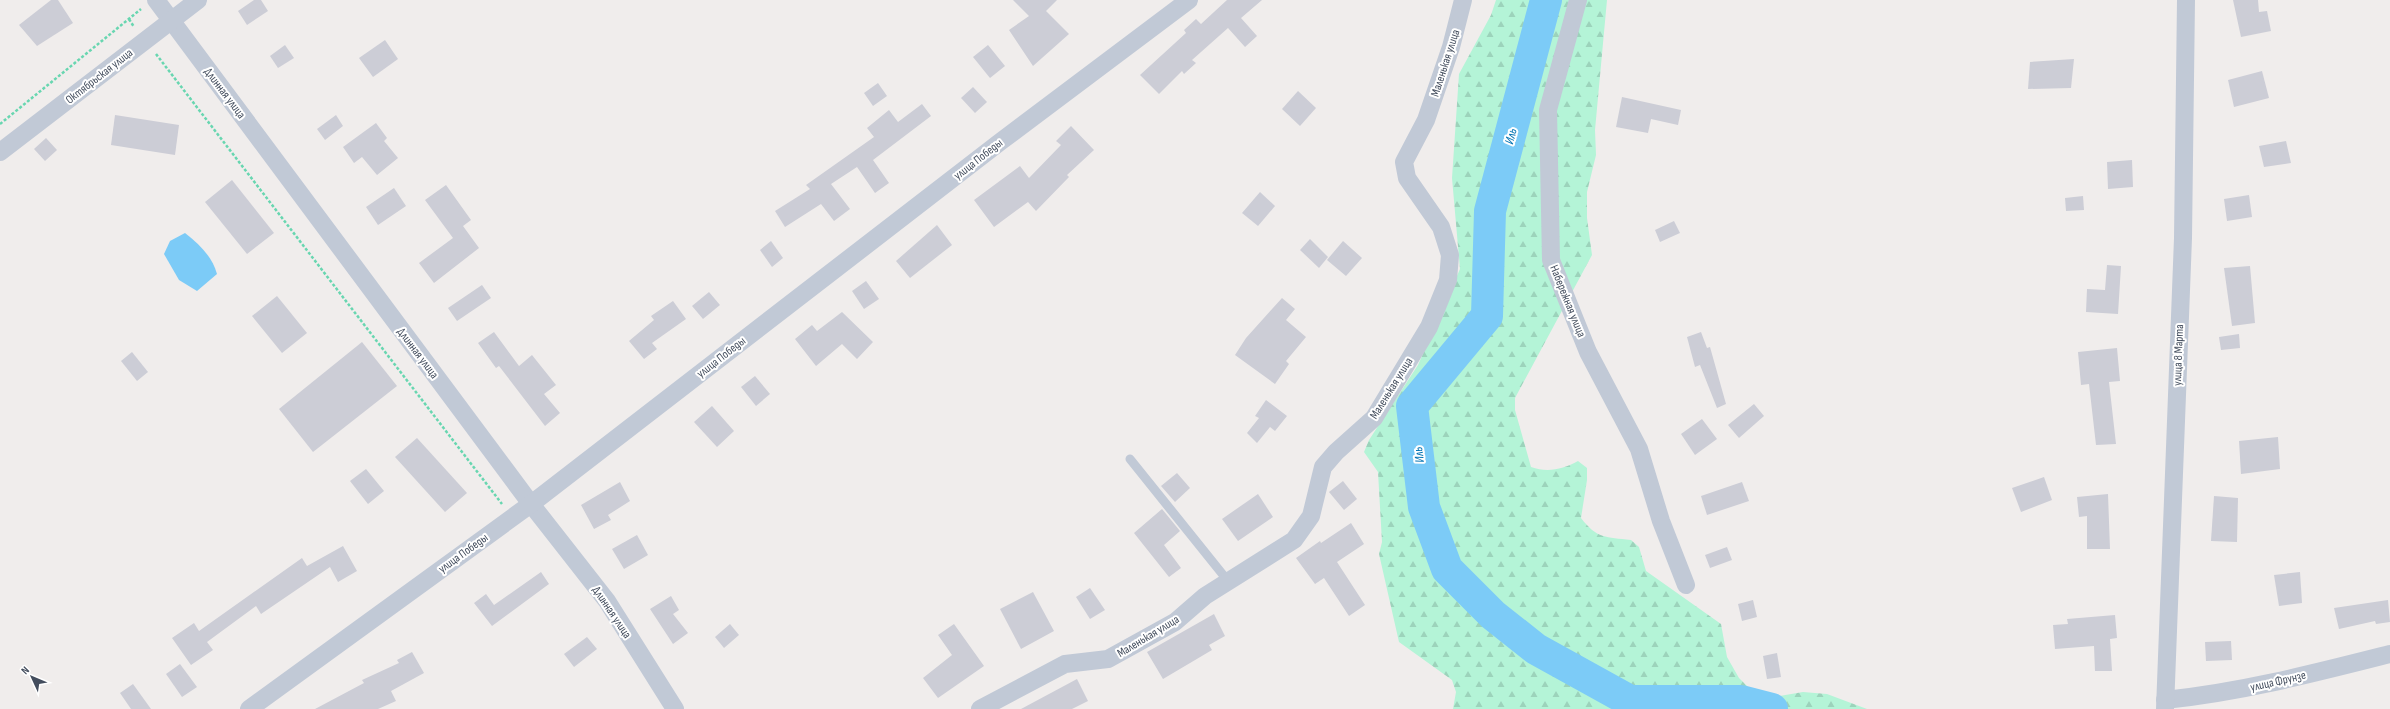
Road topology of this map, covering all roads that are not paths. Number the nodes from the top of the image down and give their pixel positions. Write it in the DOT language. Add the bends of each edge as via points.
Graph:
graph roads {
  1 [pos="198,0"];
  2 [pos="1189,0"];
  3 [pos="1463,0"];
  4 [pos="1578,0"];
  5 [pos="2186,0"];
  6 [pos="151,2"];
  7 [pos="171,20"];
  8 [pos="0,152"];
  9 [pos="1130,460"];
  10 [pos="530,504"];
  11 [pos="1228,581"];
  12 [pos="1686,585"];
  13 [pos="2390,654"];
  14 [pos="2165,704"];
  15 [pos="249,709"];
  16 [pos="675,709"];
  17 [pos="980,709"];
  1 -- 7 [label="street, Октябрьская улица"];
  2 -- 10 [label="street, улица Победы" via="1000,142"];
  3 -- 11 [label="street, Маленькая улица" via="1452,47 1426,120 1404,162 1407,178 1441,227 1450,255 1448,280 1429,327 1374,418 1323,467 1311,516 1294,540"];
  4 -- 12 [label="street, Набережная улица" via="1548,110 1551,260 1588,352 1639,449 1661,521"];
  5 -- 14 [label="street, улица 8 Марта" via="2183,238"];
  6 -- 7 [label="street, Длинная улица"];
  7 -- 8 [label="street, Октябрьская улица"];
  7 -- 10 [label="street, Длинная улица"];
  9 -- 11 [label="lane"];
  10 -- 15 [label="street, улица Победы"];
  10 -- 16 [label="street, Длинная улица" via="607,601"];
  11 -- 17 [label="street, Маленькая улица" via="1205,596 1175,622 1108,659 1065,664"];
  13 -- 14 [label="street, улица Фрунзе" via="2267,684"];
}
